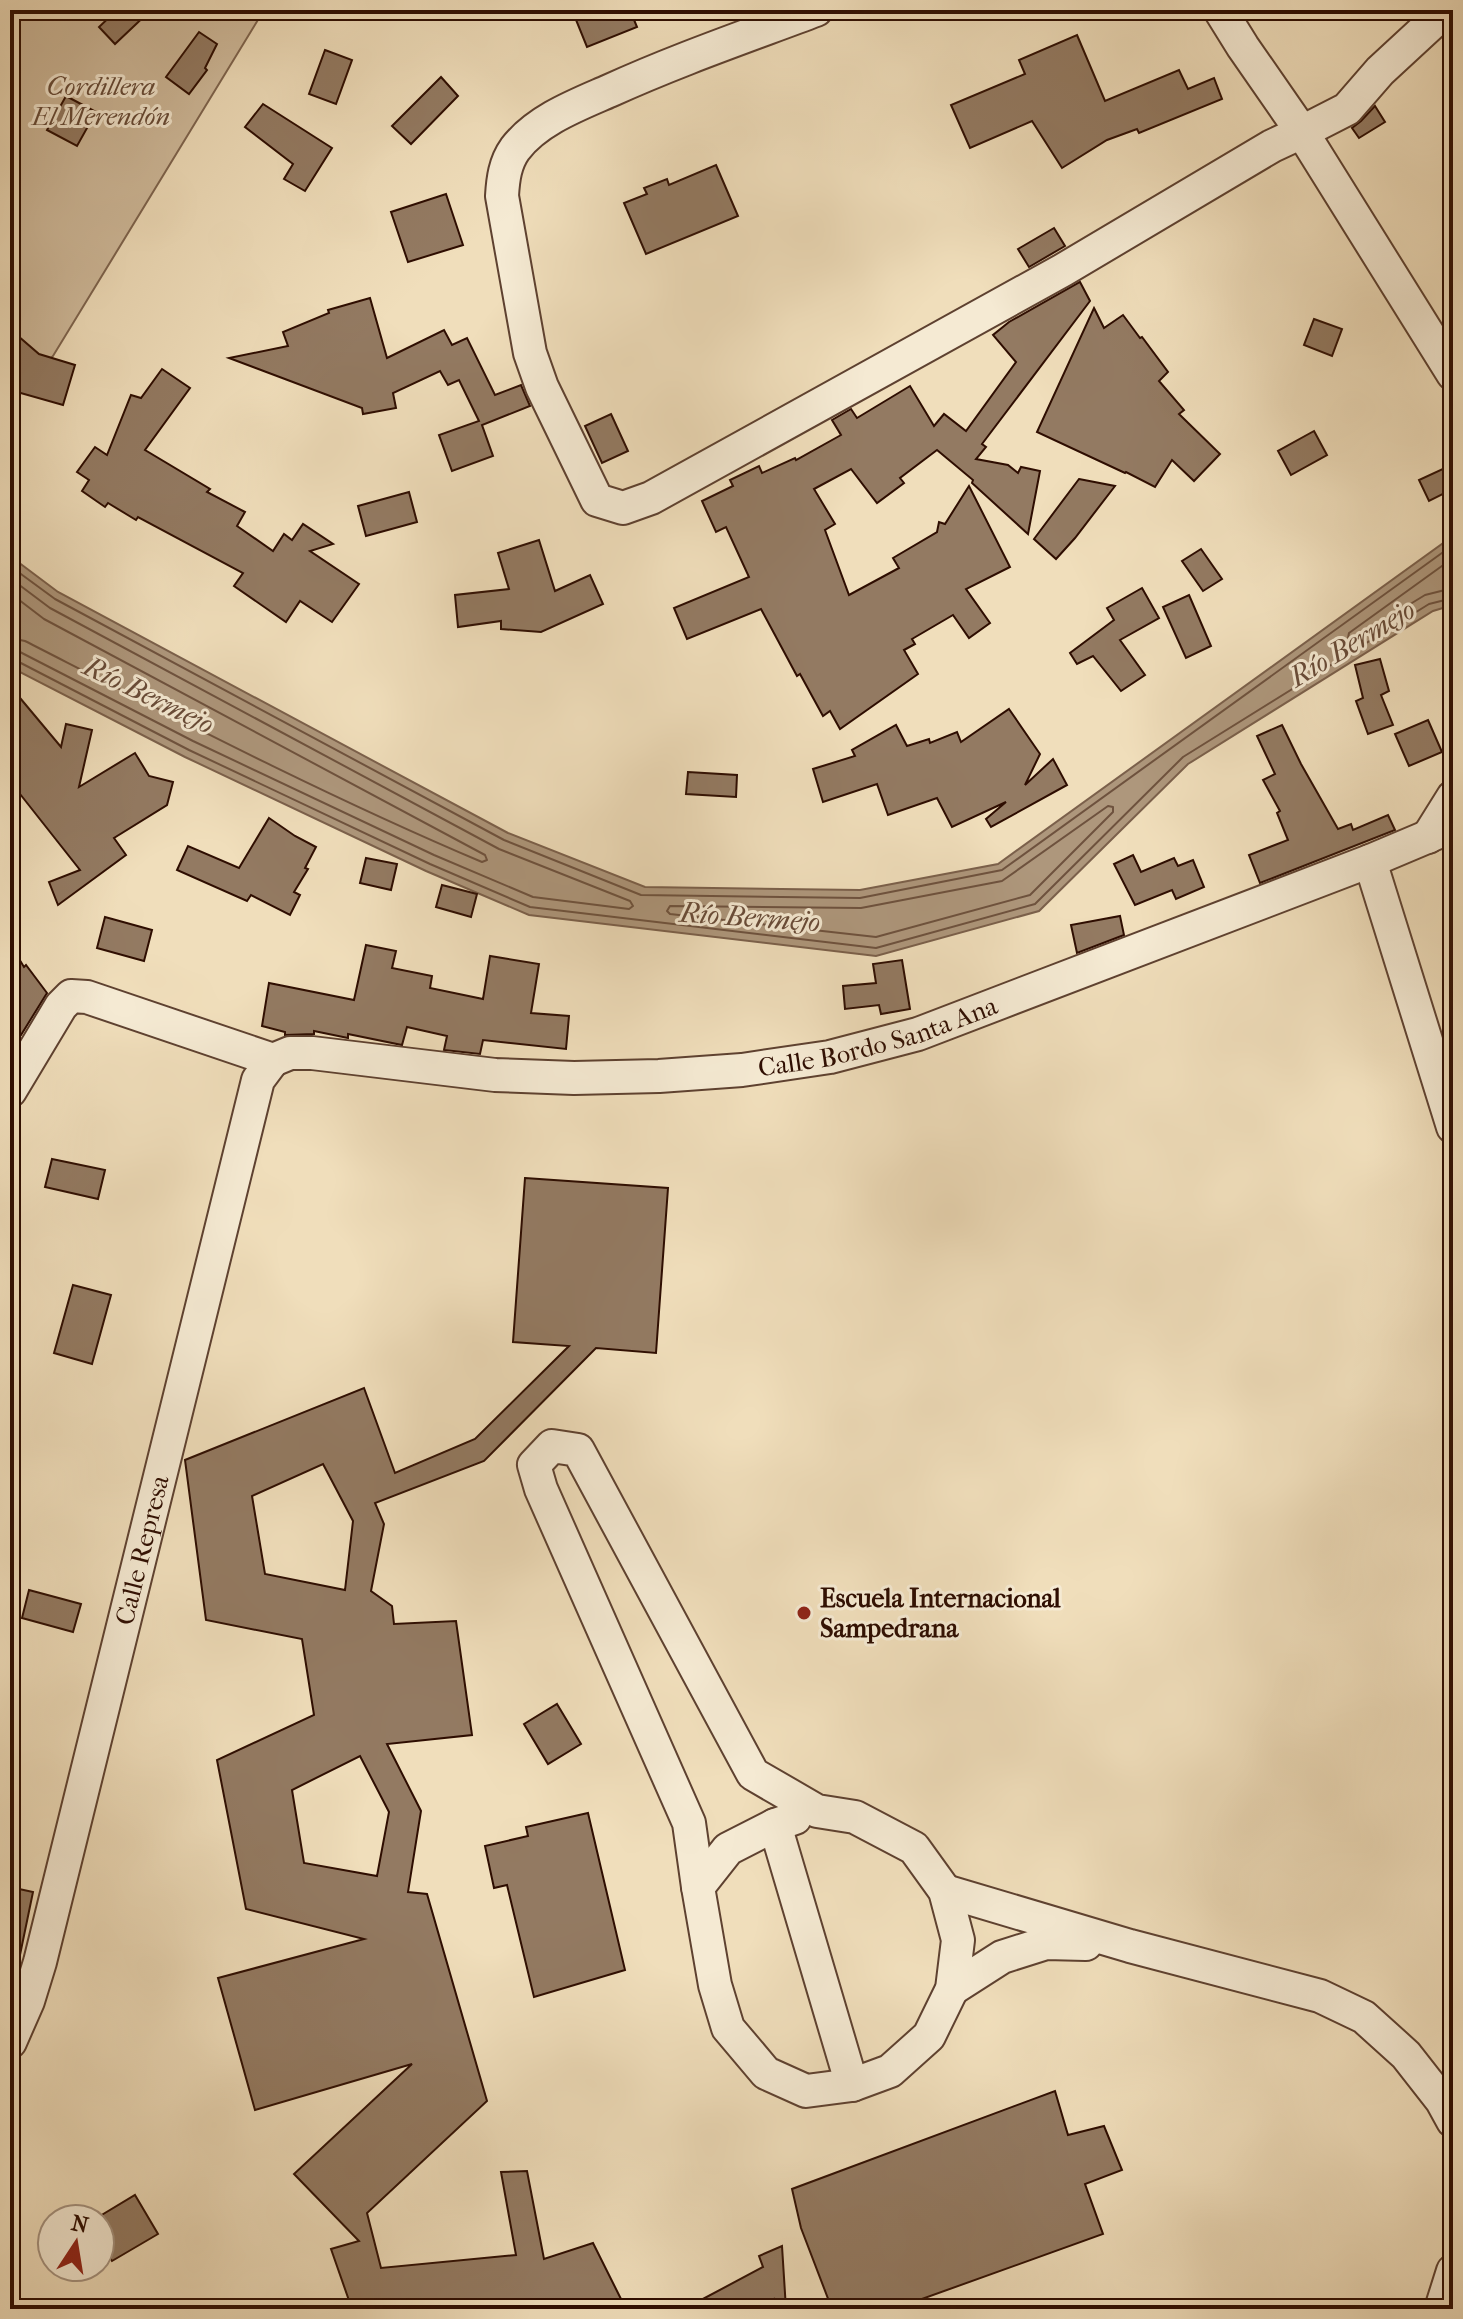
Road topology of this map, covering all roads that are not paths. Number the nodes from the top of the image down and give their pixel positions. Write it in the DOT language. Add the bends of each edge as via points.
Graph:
graph roads {
  1 [pos="816,10"];
  2 [pos="1220,10"];
  3 [pos="1446,10"];
  4 [pos="1302,132"];
  5 [pos="1453,374"];
  6 [pos="1453,797"];
  7 [pos="1441,832"];
  8 [pos="1370,861"];
  9 [pos="273,1060"];
  10 [pos="10,1091"];
  11 [pos="1453,1127"];
  12 [pos="817,1811"];
  13 [pos="775,1825"];
  14 [pos="698,1887"];
  15 [pos="945,1891"];
  16 [pos="1130,1946"];
  17 [pos="952,1989"];
  18 [pos="19,1996"];
  19 [pos="10,2042"];
  20 [pos="852,2085"];
  21 [pos="1453,2121"];
  22 [pos="1453,2271"];
  23 [pos="1441,2309"];
  1 -- 4 [label="street" via="580,104 534,131 509,158 502,196 530,353 597,500 623,508 651,498"];
  2 -- 4 [label="street"];
  3 -- 4 [label="street" via="1347,109"];
  4 -- 5 [label="street"];
  6 -- 7 [label="street"];
  7 -- 8 [label="street, Calle Bordo Santa Ana"];
  8 -- 9 [label="street, Calle Bordo Santa Ana" via="918,1034 830,1057 742,1070 574,1078 495,1075 312,1053"];
  8 -- 11 [label="street"];
  9 -- 10 [label="street" via="71,996"];
  9 -- 18 [label="street, Calle Represa" via="258,1080 40,1962"];
  12 -- 13 [label="street"];
  12 -- 14 [label="street" via="753,1774 578,1450 552,1446 534,1465 541,1489 689,1823"];
  12 -- 15 [label="street" via="855,1817 914,1848"];
  13 -- 14 [label="street" via="728,1849"];
  13 -- 20 [label="street"];
  14 -- 20 [label="street" via="728,2028 766,2073 806,2091"];
  15 -- 16 [label="street"];
  15 -- 17 [label="street" via="958,1940"];
  16 -- 17 [label="street" via="1046,1943 1002,1957"];
  16 -- 21 [label="street" via="1320,1996 1364,2017 1406,2055"];
  17 -- 20 [label="street" via="929,2036 890,2071"];
  18 -- 19 [label="street, Calle Represa"];
  22 -- 23 [label="street"];
}
